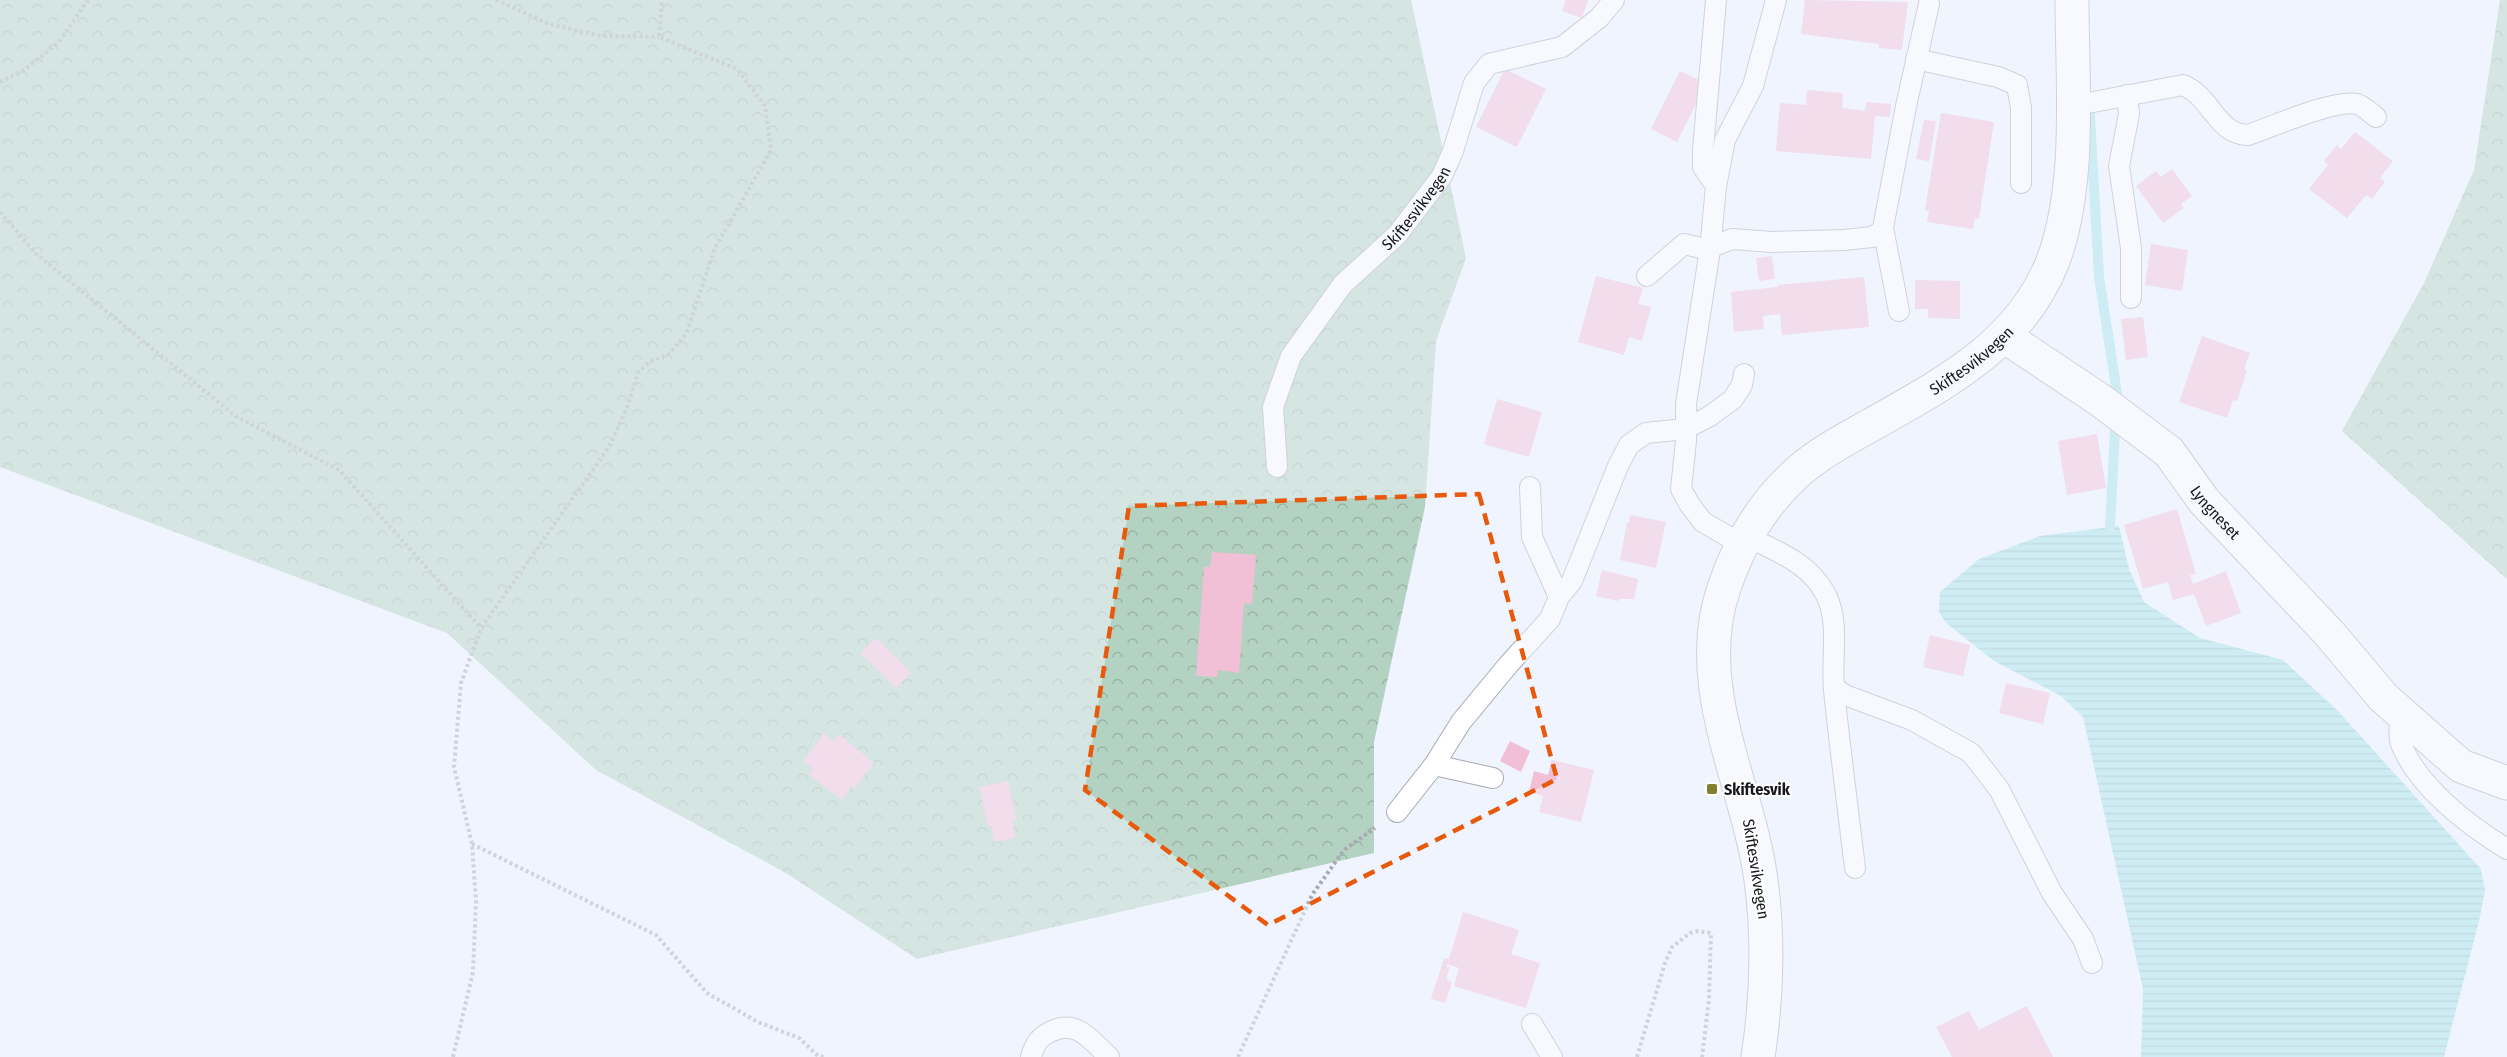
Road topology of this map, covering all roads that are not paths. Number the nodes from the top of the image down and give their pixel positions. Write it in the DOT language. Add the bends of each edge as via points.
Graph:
graph roads {
  1 [pos="1614,0"];
  2 [pos="1716,0"];
  3 [pos="1776,0"];
  4 [pos="2072,0"];
  5 [pos="1929,4"];
  6 [pos="1917,59"];
  7 [pos="2127,95"];
  8 [pos="2072,106"];
  9 [pos="2376,117"];
  10 [pos="2021,183"];
  11 [pos="1716,186"];
  12 [pos="1883,228"];
  13 [pos="1710,250"];
  14 [pos="1647,276"];
  15 [pos="2131,298"];
  16 [pos="1899,311"];
  17 [pos="2004,336"];
  18 [pos="1744,374"];
  19 [pos="1685,429"];
  20 [pos="1277,467"];
  21 [pos="1530,487"];
  22 [pos="1744,540"];
  23 [pos="1559,597"];
  24 [pos="1834,687"];
  25 [pos="2402,716"];
  26 [pos="1434,765"];
  27 [pos="1493,778"];
  28 [pos="2507,783"];
  29 [pos="1397,812"];
  30 [pos="2507,849"];
  31 [pos="1855,868"];
  32 [pos="2092,963"];
  33 [pos="1532,1024"];
  34 [pos="1031,1057"];
  35 [pos="1109,1057"];
  36 [pos="1552,1057"];
  37 [pos="1758,1057"];
  1 -- 20 [label="lane, Skiftesvikvegen" via="1599,18 1562,47 1489,64 1480,73 1442,176 1397,235 1343,284 1290,356 1274,407"];
  2 -- 11 [label="lane" via="1703,167"];
  3 -- 11 [label="lane" via="1753,86 1725,140"];
  4 -- 8 [label="main road, Skiftesvikvegen"];
  5 -- 6 [label="lane"];
  6 -- 10 [label="lane" via="2017,85 2021,108"];
  6 -- 12 [label="lane"];
  7 -- 8 [label="lane"];
  7 -- 9 [label="lane" via="2183,85 2203,98 2230,132 2238,135 2248,135 2332,105 2360,105"];
  7 -- 15 [label="lane" via="2129,114 2119,165 2131,248"];
  8 -- 17 [label="main road, Skiftesvikvegen" via="2071,182 2065,223 2052,263 2033,300"];
  11 -- 13 [label="lane"];
  12 -- 13 [label="lane" via="1872,237 1844,240 1731,239"];
  12 -- 16 [label="lane"];
  13 -- 14 [label="lane" via="1684,244"];
  13 -- 19 [label="lane"];
  17 -- 22 [label="main road, Skiftesvikvegen" via="1952,379 1832,446 1799,471 1771,500"];
  17 -- 25 [label="main road, Lyngneset" via="2169,452 2211,508"];
  18 -- 19 [label="lane" via="1732,399"];
  19 -- 22 [label="lane" via="1681,489 1703,522"];
  19 -- 23 [label="lane" via="1646,433 1629,445 1572,581"];
  21 -- 23 [label="lane" via="1532,537"];
  22 -- 24 [label="lane" via="1794,560 1812,575 1826,595 1833,618"];
  22 -- 37 [label="main road, Skiftesvikvegen" via="1723,590 1715,630 1713,671 1719,712 1749,817 1761,880 1766,966"];
  23 -- 26 [label="lane" via="1550,619 1461,722"];
  24 -- 31 [label="lane"];
  24 -- 32 [label="lane" via="1845,695 1912,720 1971,753 1999,789 2052,893 2083,939"];
  25 -- 28 [label="main road, Lyngneset" via="2461,766"];
  25 -- 30 [label="lane" via="2401,742 2419,775 2469,824"];
  26 -- 27 [label="lane"];
  26 -- 29 [label="lane"];
  33 -- 36 [label="lane"];
  34 -- 35 [label="lane" via="1034,1045 1046,1033 1067,1026 1089,1038"];
}
